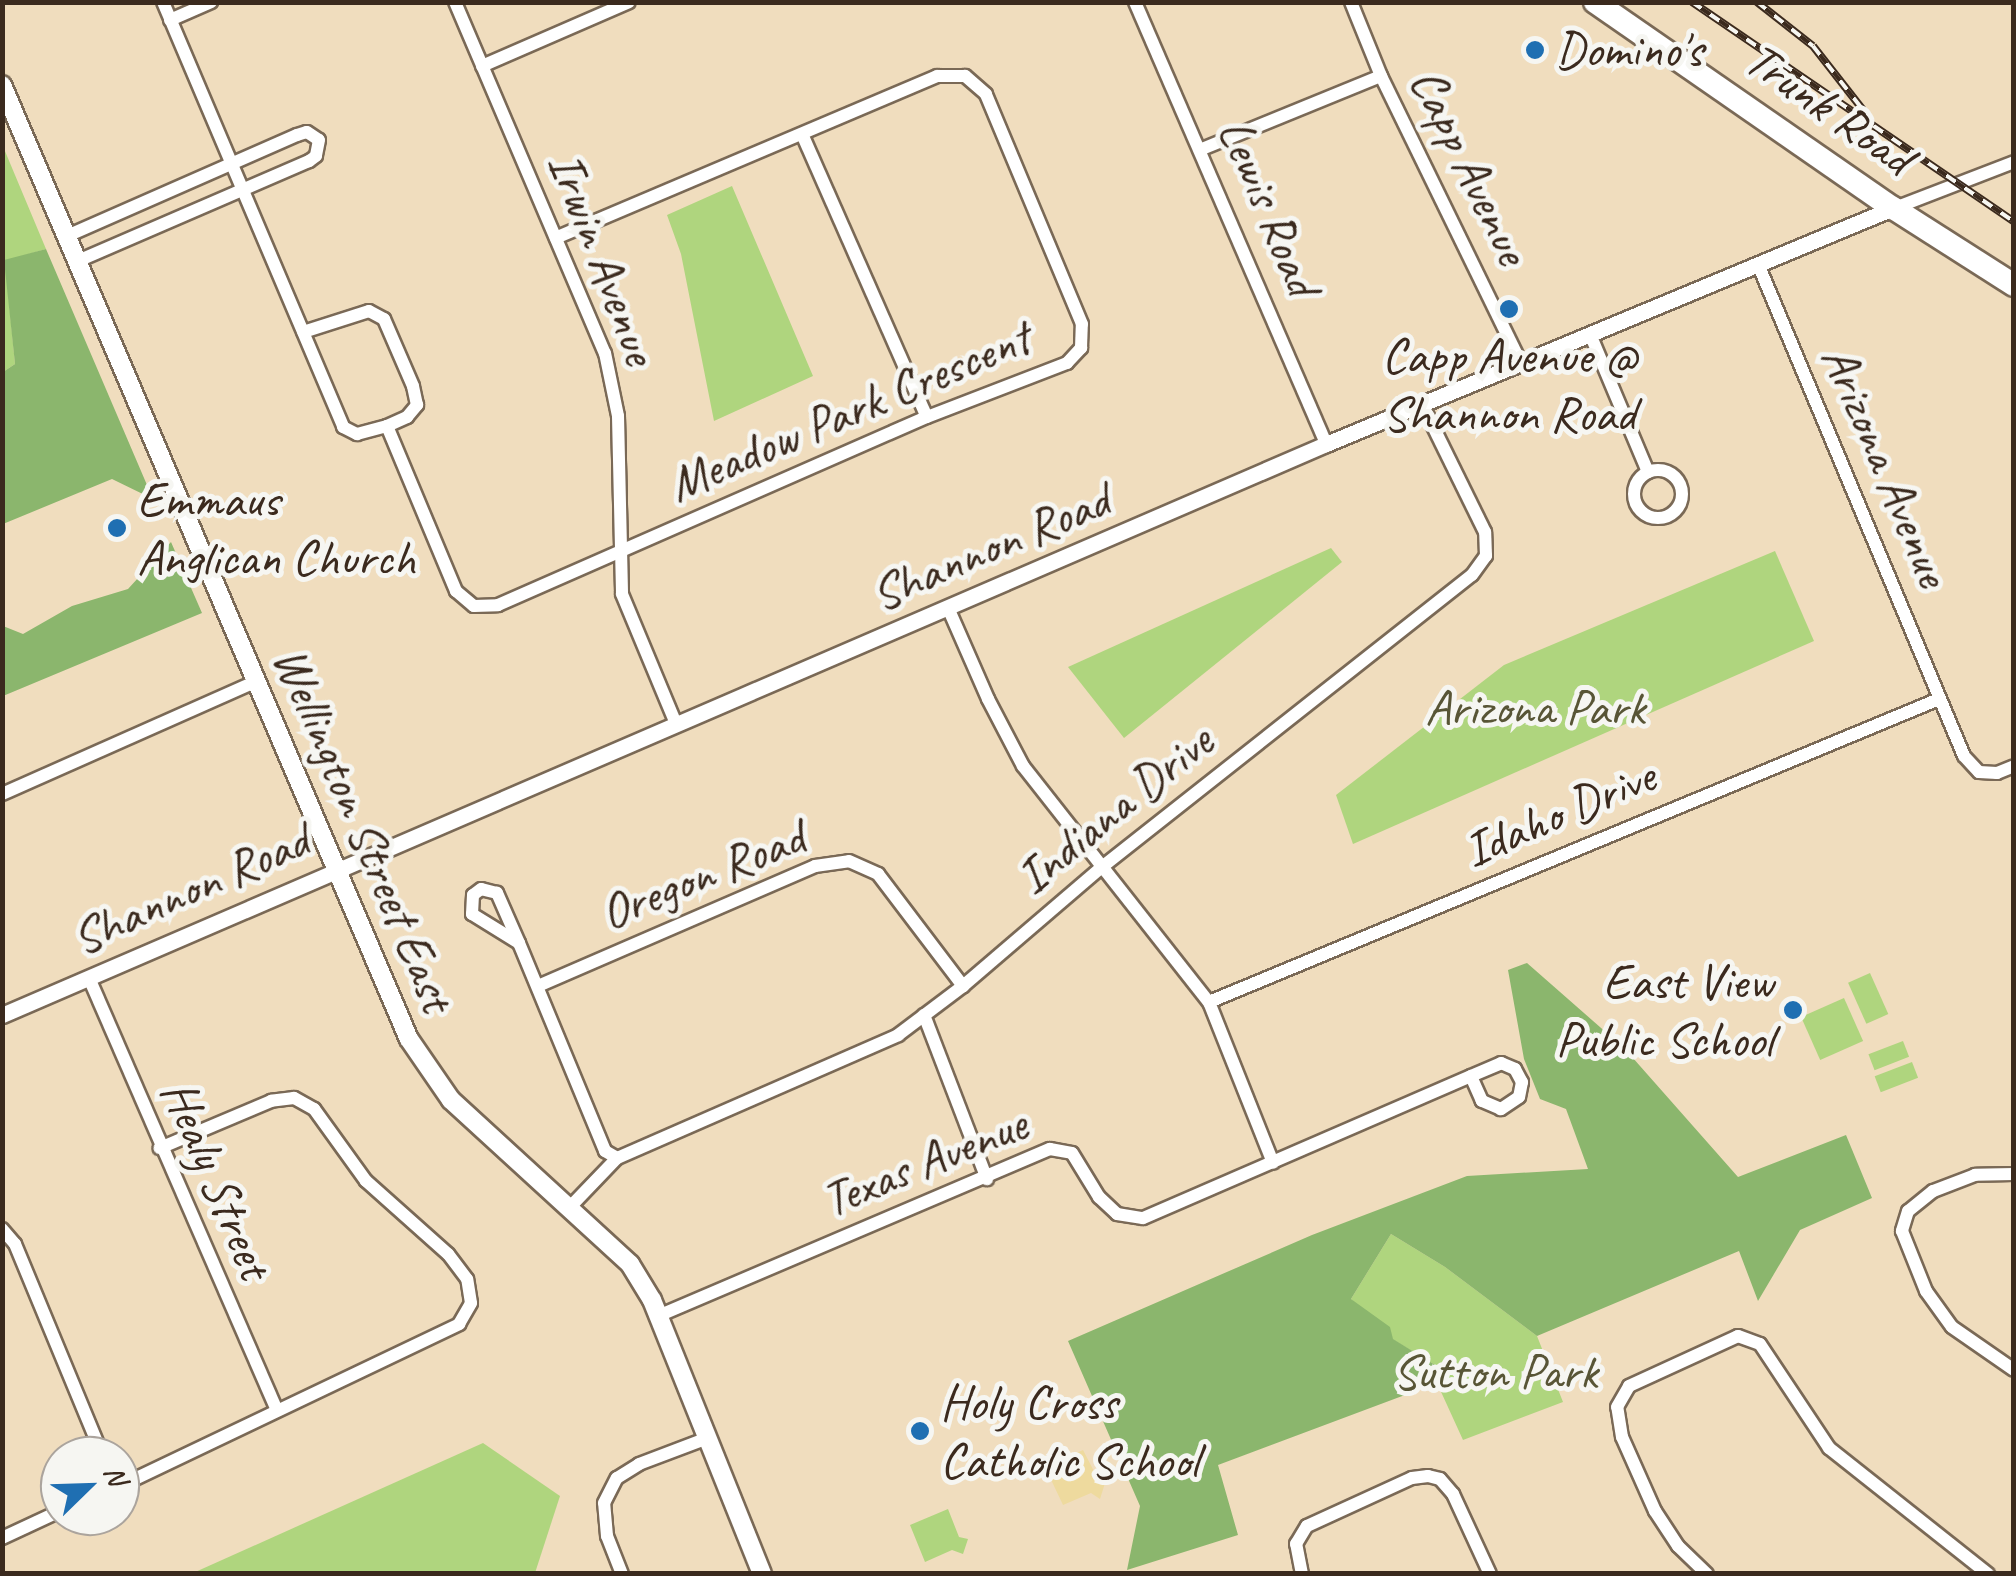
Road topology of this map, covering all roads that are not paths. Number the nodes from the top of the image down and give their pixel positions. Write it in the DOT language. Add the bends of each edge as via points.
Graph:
graph roads {
  1 [pos="162,2"];
  2 [pos="211,2"];
  3 [pos="455,2"];
  4 [pos="629,2"];
  5 [pos="1134,2"];
  6 [pos="1351,2"];
  7 [pos="1595,2"];
  8 [pos="170,20"];
  9 [pos="482,66"];
  10 [pos="1381,76"];
  11 [pos="2,84"];
  12 [pos="802,134"];
  13 [pos="1202,149"];
  14 [pos="2014,162"];
  15 [pos="231,164"];
  16 [pos="243,191"];
  17 [pos="1893,208"];
  18 [pos="67,236"];
  19 [pos="556,238"];
  20 [pos="78,261"];
  21 [pos="1758,264"];
  22 [pos="2014,285"];
  23 [pos="303,332"];
  24 [pos="1590,334"];
  25 [pos="1521,363"];
  26 [pos="1422,404"];
  27 [pos="927,417"];
  28 [pos="387,426"];
  29 [pos="1326,444"];
  30 [pos="1648,472"];
  31 [pos="618,552"];
  32 [pos="949,610"];
  33 [pos="257,681"];
  34 [pos="1939,699"];
  35 [pos="676,724"];
  36 [pos="2014,766"];
  37 [pos="2,794"];
  38 [pos="1102,867"];
  39 [pos="336,868"];
  40 [pos="520,944"];
  41 [pos="89,978"];
  42 [pos="538,986"];
  43 [pos="963,986"];
  44 [pos="1209,1002"];
  45 [pos="2,1015"];
  46 [pos="924,1015"];
  47 [pos="1472,1076"];
  48 [pos="160,1148"];
  49 [pos="617,1158"];
  50 [pos="1273,1164"];
  51 [pos="2014,1174"];
  52 [pos="986,1179"];
  53 [pos="571,1206"];
  54 [pos="2,1230"];
  55 [pos="658,1316"];
  56 [pos="2014,1370"];
  57 [pos="276,1408"];
  58 [pos="95,1436"];
  59 [pos="704,1440"];
  60 [pos="140,1476"];
  61 [pos="40,1520"];
  62 [pos="2,1538"];
  63 [pos="622,1574"];
  64 [pos="762,1574"];
  65 [pos="1302,1574"];
  66 [pos="1490,1574"];
  67 [pos="1708,1574"];
  68 [pos="1988,1574"];
  1 -- 8 [label="street"];
  2 -- 8 [label="street"];
  3 -- 9 [label="street, Irwin Avenue"];
  4 -- 9 [label="street"];
  5 -- 13 [label="street, Lewis Road"];
  6 -- 10 [label="street, Capp Avenue"];
  7 -- 17 [label="highway, Trunk Road"];
  8 -- 15 [label="street"];
  9 -- 19 [label="street, Irwin Avenue"];
  10 -- 13 [label="street"];
  10 -- 25 [label="street, Capp Avenue"];
  11 -- 18 [label="main road, Wellington Street East"];
  12 -- 19 [label="street, Meadow Park Crescent"];
  12 -- 27 [label="street"];
  12 -- 27 [label="street, Meadow Park Crescent" via="937,76 965,76 986,94 1082,324 1082,348 1067,364"];
  13 -- 29 [label="street, Lewis Road"];
  14 -- 17 [label="street, Shannon Road"];
  15 -- 16 [label="street"];
  15 -- 16 [label="street" via="307,132 319,140 309,161"];
  15 -- 18 [label="street"];
  16 -- 20 [label="street"];
  16 -- 23 [label="street"];
  17 -- 21 [label="street, Shannon Road"];
  17 -- 22 [label="highway, Trunk Road"];
  18 -- 20 [label="main road, Wellington Street East"];
  19 -- 31 [label="street, Irwin Avenue" via="605,353 618,416"];
  20 -- 33 [label="main road, Wellington Street East"];
  21 -- 24 [label="street, Shannon Road"];
  21 -- 34 [label="street, Arizona Avenue"];
  23 -- 28 [label="street" via="343,427 358,434"];
  23 -- 28 [label="street" via="368,311 384,319 416,405"];
  24 -- 25 [label="street, Shannon Road"];
  24 -- 30 [label="street"];
  25 -- 26 [label="street, Shannon Road"];
  26 -- 29 [label="street, Shannon Road"];
  26 -- 38 [label="street, Indiana Drive" via="1486,532 1486,556 1472,575"];
  27 -- 31 [label="street, Meadow Park Crescent"];
  28 -- 31 [label="street, Meadow Park Crescent" via="456,590 474,606 498,604"];
  29 -- 32 [label="street, Shannon Road"];
  31 -- 35 [label="street, Irwin Avenue" via="622,594"];
  32 -- 35 [label="street, Shannon Road"];
  32 -- 38 [label="street" via="1023,766"];
  33 -- 37 [label="street"];
  33 -- 39 [label="main road, Wellington Street East"];
  34 -- 36 [label="street, Arizona Avenue" via="1964,756 1979,772"];
  34 -- 44 [label="street, Idaho Drive"];
  35 -- 39 [label="street, Shannon Road"];
  38 -- 43 [label="street, Indiana Drive"];
  38 -- 44 [label="street"];
  39 -- 41 [label="street, Shannon Road"];
  39 -- 53 [label="main road, Wellington Street East" via="427,1069 488,1136"];
  40 -- 40 [label="street" via="497,892 473,895 472,914"];
  40 -- 42 [label="street"];
  41 -- 45 [label="street, Shannon Road"];
  41 -- 48 [label="street, Healy Street"];
  42 -- 43 [label="street, Oregon Road" via="815,866 849,861 878,874"];
  42 -- 49 [label="street" via="605,1151"];
  43 -- 46 [label="street, Indiana Drive"];
  44 -- 50 [label="street"];
  46 -- 49 [label="street, Indiana Drive" via="898,1035"];
  46 -- 52 [label="street"];
  47 -- 50 [label="street, Texas Avenue"];
  48 -- 57 [label="street, Healy Street"];
  48 -- 57 [label="street" via="271,1101 294,1098 314,1109 366,1181 468,1278 471,1303 459,1324"];
  49 -- 53 [label="street"];
  50 -- 52 [label="street, Texas Avenue" via="1143,1218 1117,1214 1072,1153 1061,1148"];
  51 -- 56 [label="street" via="1975,1175 1934,1191 1908,1210 1902,1231 1926,1291 1952,1328"];
  52 -- 55 [label="street, Texas Avenue"];
  53 -- 55 [label="main road, Wellington Street East" via="630,1264"];
  54 -- 58 [label="street" via="14,1244"];
  55 -- 59 [label="main road, Wellington Street East"];
  57 -- 60 [label="street"];
  59 -- 63 [label="street" via="616,1478 604,1503 607,1536"];
  59 -- 64 [label="main road, Wellington Street East"];
  61 -- 62 [label="street"];
  65 -- 66 [label="street" via="1296,1544 1307,1526 1428,1476 1454,1494"];
  67 -- 68 [label="street" via="1655,1511 1622,1437 1617,1407 1629,1386 1738,1336 1760,1344 1829,1448"];
}
